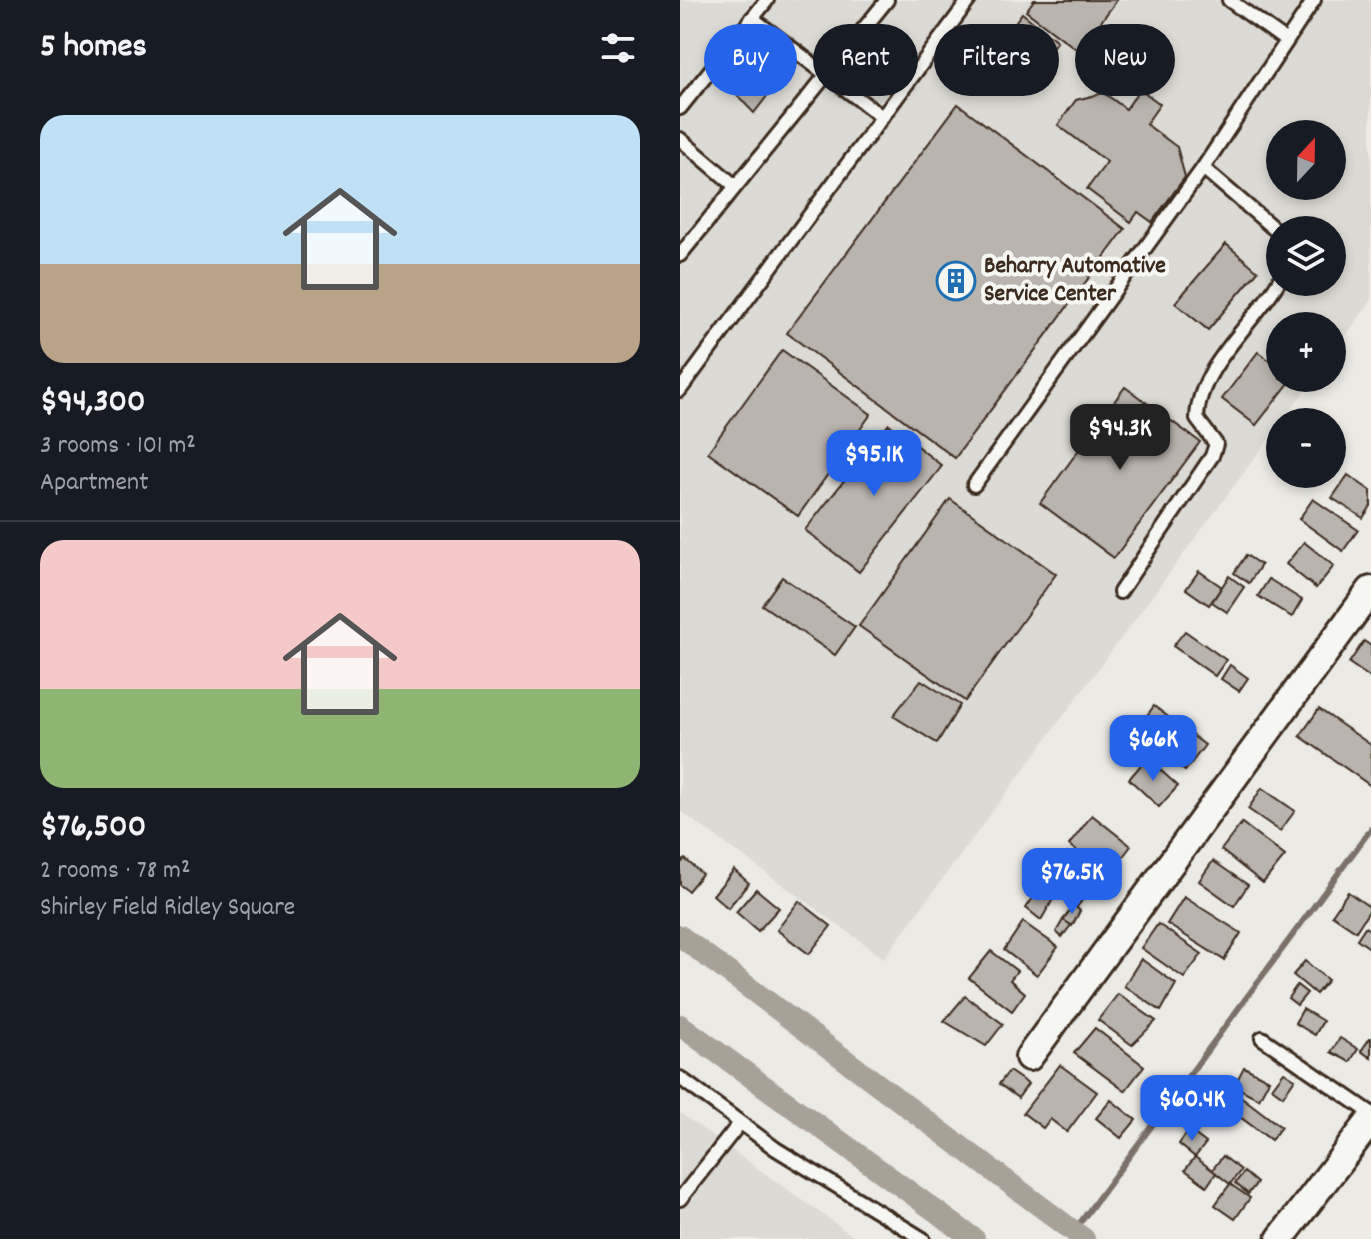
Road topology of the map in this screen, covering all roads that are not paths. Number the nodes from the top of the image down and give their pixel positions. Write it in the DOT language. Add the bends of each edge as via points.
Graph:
graph roads {
  1 [pos="767,0"];
  2 [pos="887,0"];
  3 [pos="969,0"];
  4 [pos="1229,0"];
  5 [pos="1314,0"];
  6 [pos="752,18"];
  7 [pos="867,24"];
  8 [pos="1285,40"];
  9 [pos="813,63"];
  10 [pos="813,89"];
  11 [pos="855,96"];
  12 [pos="680,108"];
  13 [pos="882,117"];
  14 [pos="680,139"];
  15 [pos="1203,168"];
  16 [pos="734,185"];
  17 [pos="1266,222"];
  18 [pos="680,255"];
  19 [pos="1271,296"];
  20 [pos="680,390"];
  21 [pos="974,485"];
  22 [pos="1371,590"];
  23 [pos="1120,592"];
  24 [pos="1262,1038"];
  25 [pos="1029,1057"];
  26 [pos="680,1078"];
  27 [pos="740,1123"];
  28 [pos="1368,1127"];
  29 [pos="680,1199"];
  30 [pos="904,1234"];
  31 [pos="923,1239"];
  32 [pos="1280,1239"];
  1 -- 6 [label="lane"];
  2 -- 7 [label="lane"];
  3 -- 13 [label="lane"];
  4 -- 8 [label="lane"];
  5 -- 8 [label="lane"];
  6 -- 9 [label="lane"];
  6 -- 12 [label="lane"];
  8 -- 15 [label="lane"];
  10 -- 16 [label="lane"];
  11 -- 13 [label="lane"];
  13 -- 20 [label="lane"];
  14 -- 16 [label="lane"];
  15 -- 17 [label="lane"];
  15 -- 21 [label="lane"];
  16 -- 18 [label="lane"];
  19 -- 23 [label="lane" via="1217,366 1200,400 1197,419 1216,444 1212,456"];
  22 -- 25 [label="street"];
  24 -- 28 [label="lane"];
  26 -- 27 [label="lane"];
  27 -- 29 [label="lane"];
  27 -- 30 [label="lane"];
  28 -- 32 [label="street"];
  30 -- 31 [label="lane"];
}
